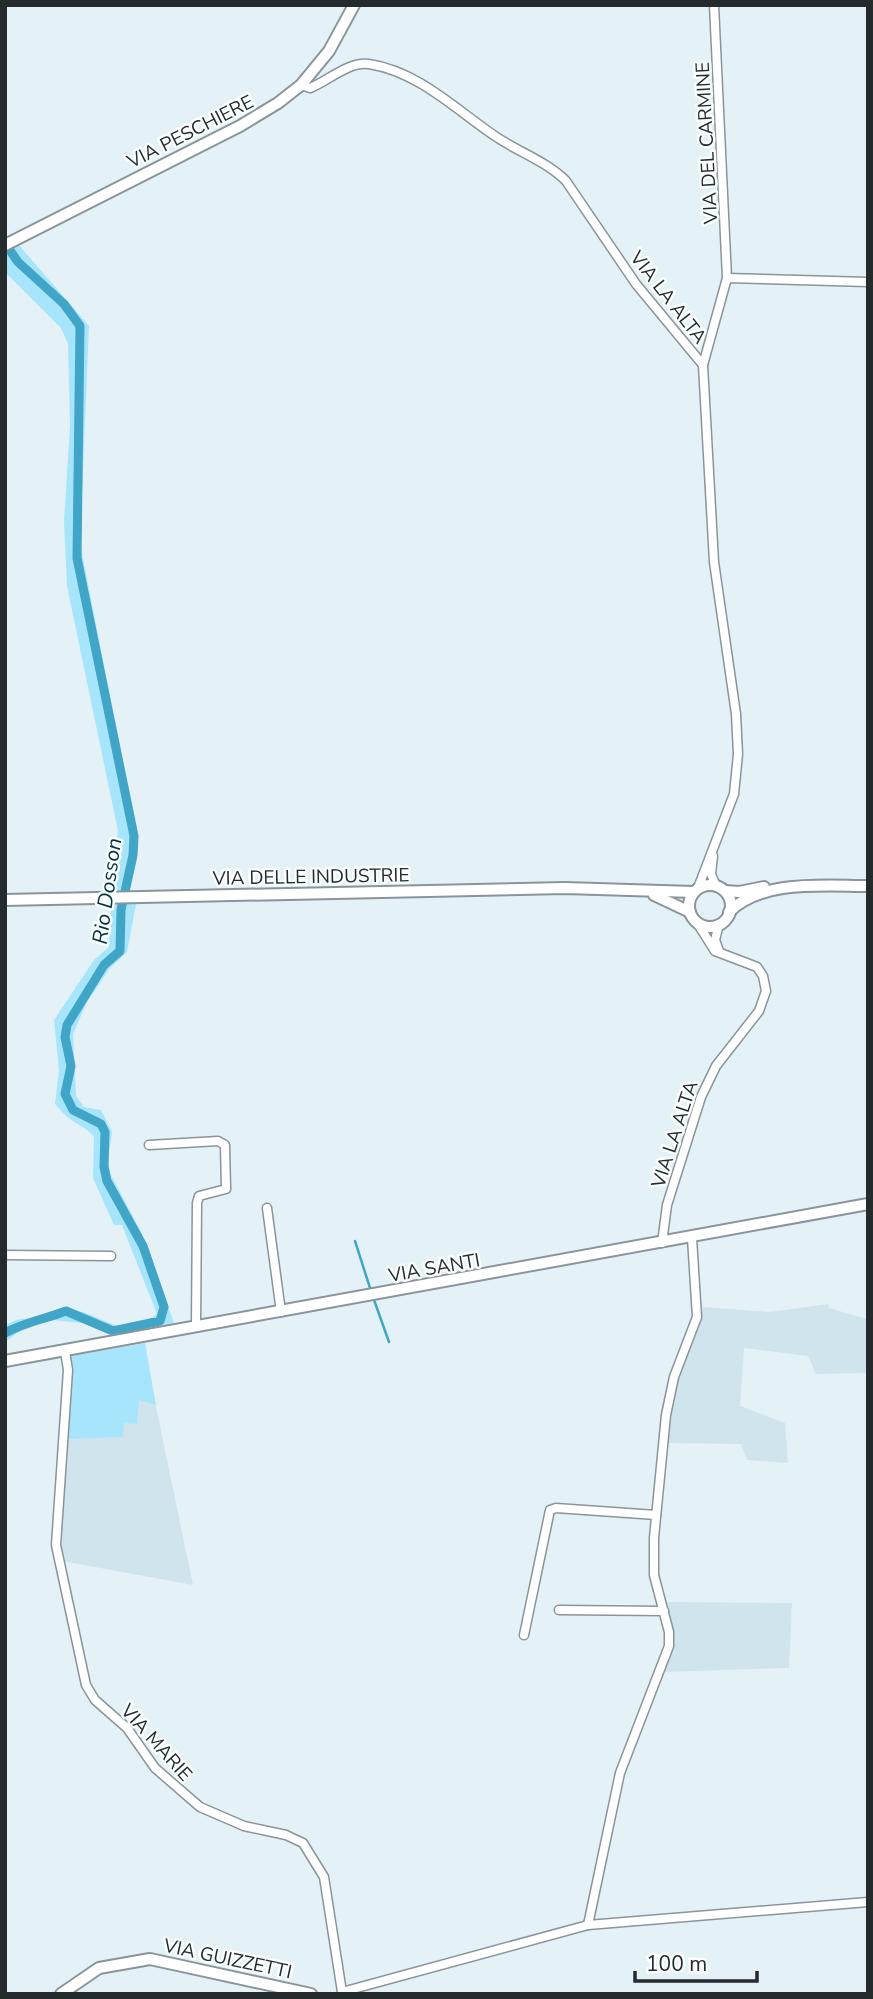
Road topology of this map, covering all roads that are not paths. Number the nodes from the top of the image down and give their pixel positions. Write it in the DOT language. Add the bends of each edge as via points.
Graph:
graph roads {
  1 [pos="354,5"];
  2 [pos="714,5"];
  3 [pos="301,85"];
  4 [pos="8,243"];
  5 [pos="727,278"];
  6 [pos="868,282"];
  7 [pos="703,365"];
  8 [pos="720,830"];
  9 [pos="868,880"];
  10 [pos="868,886"];
  11 [pos="617,888"];
  12 [pos="721,888"];
  13 [pos="696,890"];
  14 [pos="5,900"];
  15 [pos="729,912"];
  16 [pos="693,917"];
  17 [pos="719,925"];
  18 [pos="720,954"];
  19 [pos="149,1145"];
  20 [pos="868,1204"];
  21 [pos="267,1208"];
  22 [pos="692,1238"];
  23 [pos="662,1243"];
  24 [pos="5,1255"];
  25 [pos="110,1256"];
  26 [pos="281,1312"];
  27 [pos="196,1327"];
  28 [pos="65,1351"];
  29 [pos="5,1361"];
  30 [pos="656,1515"];
  31 [pos="559,1610"];
  32 [pos="664,1611"];
  33 [pos="524,1635"];
  34 [pos="868,1902"];
  35 [pos="588,1925"];
  36 [pos="342,1993"];
  37 [pos="61,1994"];
  38 [pos="311,1994"];
  1 -- 3 [label="street, VIA PESCHIERE" via="337,40"];
  2 -- 5 [label="street, VIA DEL CARMINE"];
  3 -- 4 [label="street, VIA PESCHIERE" via="240,126"];
  3 -- 7 [label="street, VIA LA ALTA" via="310,88 354,65 367,64 408,76 496,137 552,168 566,181 636,284"];
  5 -- 6 [label="street"];
  5 -- 7 [label="street, VIA DEL CARMINE"];
  7 -- 8 [label="street, VIA LA ALTA" via="714,562 738,754 734,794"];
  8 -- 12 [label="street" via="711,865"];
  8 -- 13 [label="street"];
  9 -- 12 [label="street" via="806,881 739,892"];
  10 -- 15 [label="street" via="771,892 742,901"];
  11 -- 13 [label="street, VIA DELLE INDUSTRIE"];
  11 -- 14 [label="street, VIA DELLE INDUSTRIE"];
  11 -- 16 [label="street, VIA DELLE INDUSTRIE" via="655,895"];
  12 -- 13 [label="street"];
  12 -- 15 [label="street" via="730,901"];
  13 -- 16 [label="street" via="690,898"];
  15 -- 17 [label="street"];
  16 -- 17 [label="street" via="707,926"];
  16 -- 18 [label="street"];
  17 -- 18 [label="street" via="715,940"];
  18 -- 23 [label="street, VIA LA ALTA" via="757,967 763,976 765,1000 716,1066 701,1097 667,1205"];
  19 -- 27 [label="street" via="218,1141 225,1145 226,1189 199,1196 197,1203"];
  20 -- 22 [label="street, VIA SANTI"];
  21 -- 26 [label="street"];
  22 -- 23 [label="street, VIA SANTI"];
  22 -- 30 [label="street" via="697,1317 674,1377 666,1415"];
  23 -- 26 [label="street, VIA SANTI"];
  24 -- 25 [label="street"];
  26 -- 27 [label="street, VIA SANTI"];
  27 -- 28 [label="street, VIA SANTI"];
  28 -- 29 [label="street, VIA SANTI"];
  28 -- 36 [label="street, VIA MARIE" via="68,1370 56,1545 86,1685 95,1700 127,1728 155,1768 200,1807 303,1843 324,1877"];
  30 -- 32 [label="street" via="654,1575"];
  30 -- 33 [label="street" via="550,1510"];
  31 -- 32 [label="street"];
  32 -- 35 [label="street" via="667,1652 620,1773"];
  34 -- 35 [label="street"];
  35 -- 36 [label="street"];
  37 -- 38 [label="street, VIA GUIZZETTI" via="99,1968 150,1959"];
}
